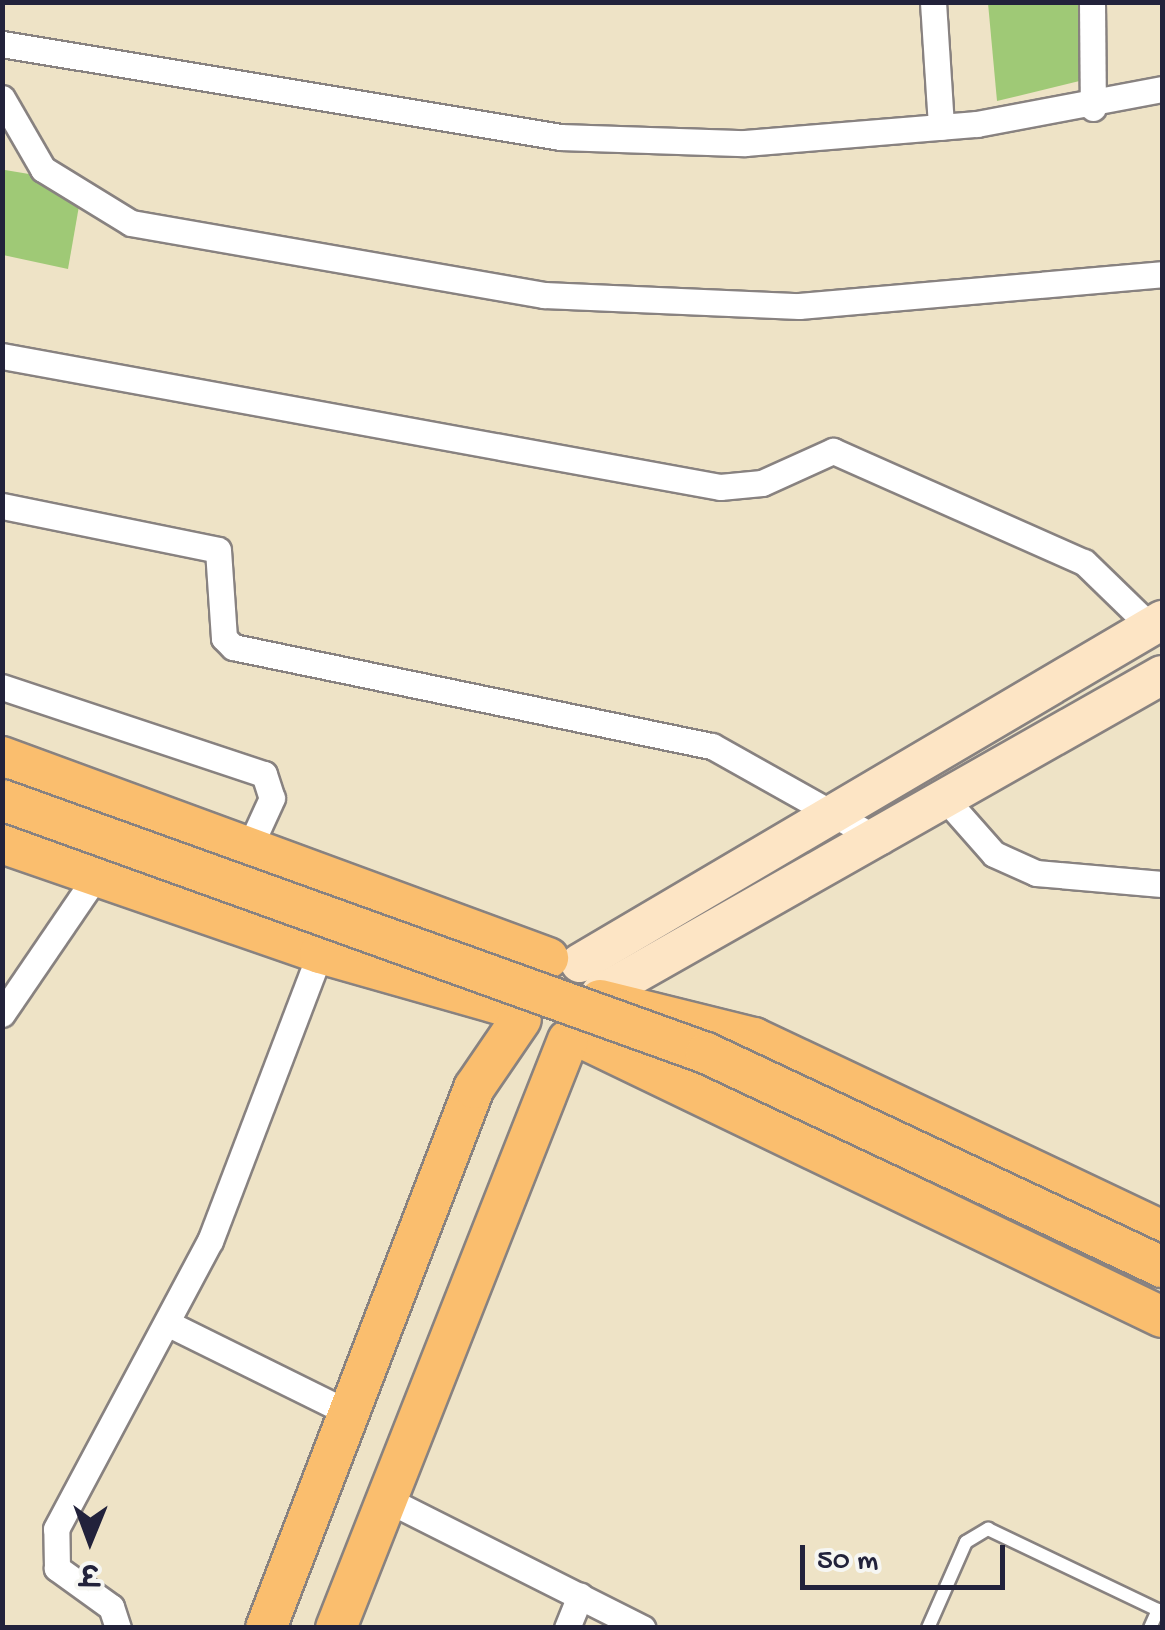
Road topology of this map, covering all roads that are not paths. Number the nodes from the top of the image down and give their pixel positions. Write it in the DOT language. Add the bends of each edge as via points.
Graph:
graph roads {
  1 [pos="933,2"];
  2 [pos="1092,2"];
  3 [pos="2,44"];
  4 [pos="1162,88"];
  5 [pos="2,98"];
  6 [pos="1093,108"];
  7 [pos="941,127"];
  8 [pos="1162,274"];
  9 [pos="2,356"];
  10 [pos="2,506"];
  11 [pos="1157,624"];
  12 [pos="1162,675"];
  13 [pos="2,686"];
  14 [pos="2,756"];
  15 [pos="49,773"];
  16 [pos="2,800"];
  17 [pos="948,802"];
  18 [pos="838,818"];
  19 [pos="2,834"];
  20 [pos="881,841"];
  21 [pos="2,843"];
  22 [pos="250,846"];
  23 [pos="94,879"];
  24 [pos="1162,884"];
  25 [pos="320,954"];
  26 [pos="582,979"];
  27 [pos="2,1014"];
  28 [pos="519,1014"];
  29 [pos="573,1038"];
  30 [pos="1162,1231"];
  31 [pos="1162,1267"];
  32 [pos="1162,1316"];
  33 [pos="169,1324"];
  34 [pos="353,1415"];
  35 [pos="388,1500"];
  36 [pos="580,1596"];
  37 [pos="1160,1611"];
  38 [pos="118,1628"];
  39 [pos="266,1628"];
  40 [pos="336,1628"];
  41 [pos="567,1628"];
  42 [pos="644,1628"];
  43 [pos="928,1628"];
  44 [pos="1150,1628"];
  1 -- 7 [label="street"];
  2 -- 6 [label="street"];
  3 -- 7 [label="street" via="560,137 746,143"];
  4 -- 6 [label="street"];
  5 -- 8 [label="street" via="43,168 131,223 544,294 781,306"];
  6 -- 7 [label="street"];
  9 -- 11 [label="street" via="720,486 762,483 833,451 1084,562"];
  10 -- 18 [label="street" via="218,550 224,638 233,647 648,728 779,778"];
  11 -- 18 [label="main road"];
  12 -- 17 [label="main road"];
  13 -- 22 [label="street" via="264,774 272,798"];
  14 -- 15 [label="main road"];
  15 -- 19 [label="street"];
  15 -- 22 [label="main road"];
  16 -- 31 [label="main road, bridge" via="706,1053"];
  17 -- 20 [label="main road"];
  17 -- 24 [label="street" via="994,854 1036,874"];
  18 -- 20 [label="street"];
  18 -- 26 [label="main road"];
  20 -- 26 [label="main road"];
  21 -- 23 [label="main road"];
  22 -- 26 [label="main road"];
  23 -- 25 [label="main road"];
  23 -- 27 [label="street"];
  25 -- 28 [label="main road"];
  25 -- 33 [label="street"];
  26 -- 28 [label="main road" via="522,977"];
  26 -- 29 [label="main road"];
  26 -- 30 [label="main road" via="754,1038"];
  28 -- 29 [label="main road" via="536,1034"];
  28 -- 34 [label="main road" via="474,1088"];
  29 -- 32 [label="main road"];
  29 -- 35 [label="main road"];
  33 -- 34 [label="street"];
  33 -- 38 [label="street" via="50,1552 75,1584 112,1606"];
  34 -- 39 [label="main road"];
  35 -- 36 [label="street"];
  35 -- 40 [label="main road"];
  36 -- 41 [label="street"];
  36 -- 42 [label="street"];
  37 -- 43 [label="lane" via="988,1528 966,1542"];
  37 -- 44 [label="lane"];
}
